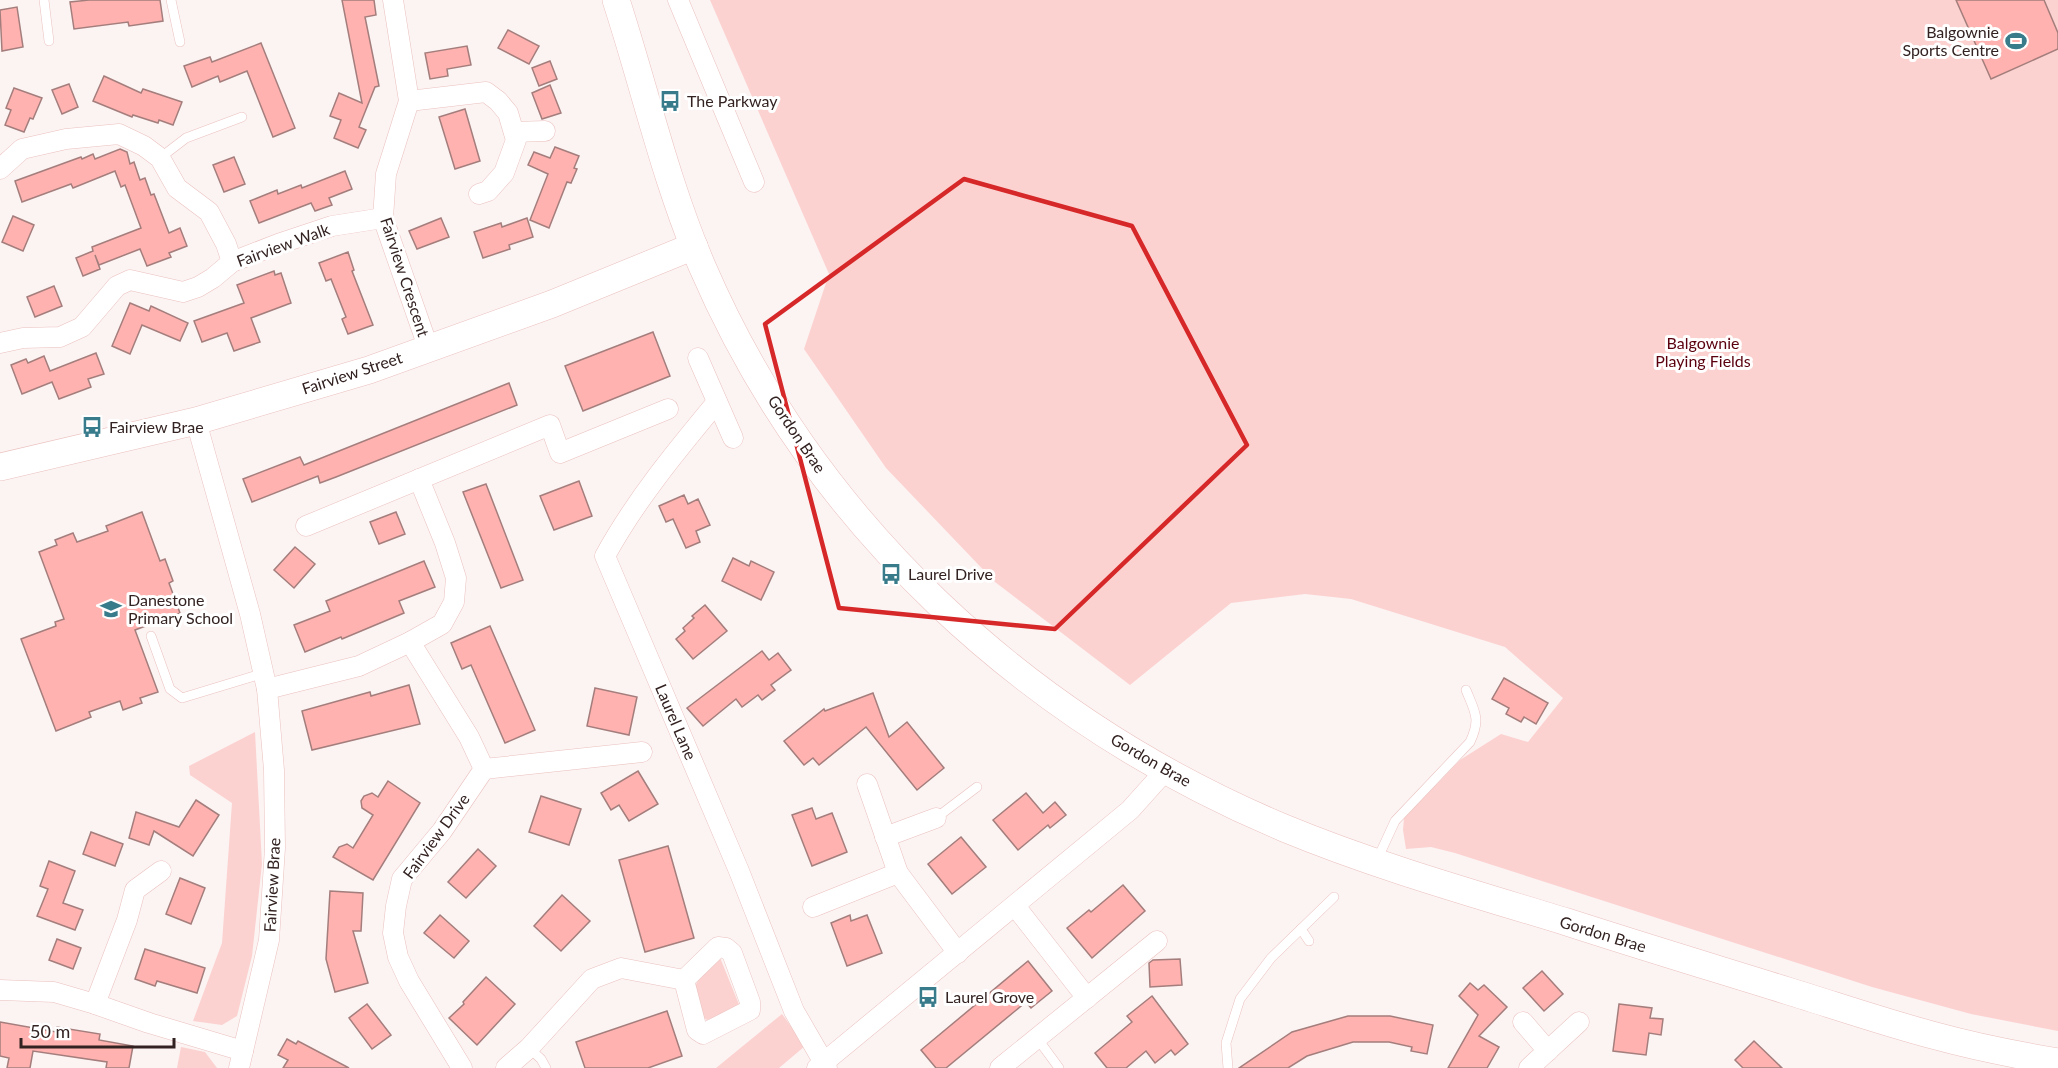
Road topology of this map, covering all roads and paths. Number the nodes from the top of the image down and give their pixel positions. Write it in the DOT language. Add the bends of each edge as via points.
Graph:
graph roads {
  1 [pos="44,0"];
  2 [pos="171,0"];
  3 [pos="393,0"];
  4 [pos="616,0"];
  5 [pos="678,0"];
  6 [pos="49,42"];
  7 [pos="180,42"];
  8 [pos="409,101"];
  9 [pos="242,117"];
  10 [pos="545,131"];
  11 [pos="514,132"];
  12 [pos="160,158"];
  13 [pos="0,169"];
  14 [pos="754,182"];
  15 [pos="479,194"];
  16 [pos="383,218"];
  17 [pos="694,246"];
  18 [pos="232,262"];
  19 [pos="0,343"];
  20 [pos="428,348"];
  21 [pos="698,358"];
  22 [pos="717,402"];
  23 [pos="668,409"];
  24 [pos="196,421"];
  25 [pos="733,438"];
  26 [pos="0,467"];
  27 [pos="419,479"];
  28 [pos="306,526"];
  29 [pos="151,636"];
  30 [pos="410,642"];
  31 [pos="266,681"];
  32 [pos="1466,690"];
  33 [pos="642,753"];
  34 [pos="483,769"];
  35 [pos="1165,771"];
  36 [pos="867,784"];
  37 [pos="976,787"];
  38 [pos="936,818"];
  39 [pos="885,837"];
  40 [pos="1376,862"];
  41 [pos="161,871"];
  42 [pos="898,873"];
  43 [pos="1334,897"];
  44 [pos="1015,906"];
  45 [pos="813,907"];
  46 [pos="1301,929"];
  47 [pos="1157,940"];
  48 [pos="1309,941"];
  49 [pos="958,953"];
  50 [pos="684,980"];
  51 [pos="0,990"];
  52 [pos="1087,998"];
  53 [pos="95,1004"];
  54 [pos="1523,1022"];
  55 [pos="1579,1022"];
  56 [pos="1037,1038"];
  57 [pos="530,1048"];
  58 [pos="1548,1051"];
  59 [pos="241,1059"];
  60 [pos="2058,1062"];
  61 [pos="822,1066"];
  62 [pos="462,1068"];
  63 [pos="507,1068"];
  64 [pos="546,1068"];
  65 [pos="1000,1068"];
  66 [pos="1059,1068"];
  67 [pos="1228,1068"];
  68 [pos="1529,1068"];
  1 -- 6 [label="lane"];
  2 -- 7 [label="lane"];
  3 -- 8 [label="street, Fairview Crescent"];
  4 -- 17 [label="main road, Gordon Brae"];
  5 -- 14 [label="street"];
  8 -- 11 [label="street" via="486,92 508,113"];
  8 -- 16 [label="street, Fairview Crescent" via="386,174"];
  9 -- 12 [label="lane" via="186,138"];
  10 -- 11 [label="street"];
  11 -- 15 [label="street" via="516,140 504,173 488,191"];
  12 -- 13 [label="street" via="118,134 66,139 22,149"];
  12 -- 18 [label="street" via="177,188 209,212"];
  16 -- 18 [label="street, Fairview Walk" via="332,226"];
  16 -- 20 [label="street, Fairview Crescent"];
  17 -- 20 [label="main road, Fairview Street" via="552,304"];
  17 -- 35 [label="main road, Gordon Brae" via="729,322 778,407 849,508 880,544 931,597 1030,683"];
  18 -- 19 [label="street, Fairview Walk" via="213,278 183,292 130,280 117,286 82,327 60,337"];
  20 -- 24 [label="main road, Fairview Street"];
  21 -- 22 [label="street"];
  22 -- 25 [label="street"];
  22 -- 61 [label="street, Laurel Lane" via="618,532 605,556 794,1011"];
  23 -- 27 [label="street" via="560,453 550,425"];
  24 -- 26 [label="main road, Fairview Street"];
  24 -- 31 [label="street, Fairview Brae"];
  27 -- 28 [label="street"];
  27 -- 30 [label="street" via="456,578 454,602 442,624"];
  29 -- 31 [label="lane" via="170,689 182,698"];
  30 -- 31 [label="street" via="359,666"];
  30 -- 34 [label="street" via="470,737"];
  31 -- 59 [label="street, Fairview Brae" via="274,770 275,860 269,940"];
  32 -- 40 [label="lane" via="1478,720 1470,742 1395,820"];
  33 -- 34 [label="street"];
  34 -- 62 [label="street, Fairview Drive" via="442,831 402,879 393,933 409,981"];
  35 -- 40 [label="main road, Gordon Brae" via="1283,827"];
  35 -- 44 [label="street" via="1130,810"];
  36 -- 39 [label="street"];
  37 -- 38 [label="lane"];
  38 -- 39 [label="street"];
  39 -- 42 [label="street"];
  40 -- 60 [label="main road, Gordon Brae" via="1936,1036"];
  41 -- 53 [label="street" via="135,890"];
  42 -- 45 [label="street"];
  42 -- 49 [label="street"];
  43 -- 46 [label="lane"];
  44 -- 49 [label="street"];
  44 -- 52 [label="street"];
  46 -- 48 [label="lane"];
  46 -- 67 [label="lane" via="1240,999 1226,1043"];
  47 -- 52 [label="street"];
  49 -- 61 [label="street"];
  50 -- 57 [label="street" via="621,968 592,979"];
  51 -- 53 [label="street" via="54,993"];
  52 -- 56 [label="street"];
  53 -- 59 [label="street"];
  54 -- 58 [label="street"];
  55 -- 58 [label="street"];
  56 -- 65 [label="street"];
  56 -- 66 [label="lane"];
  57 -- 63 [label="street"];
  57 -- 64 [label="lane"];
  58 -- 68 [label="street"];
}
